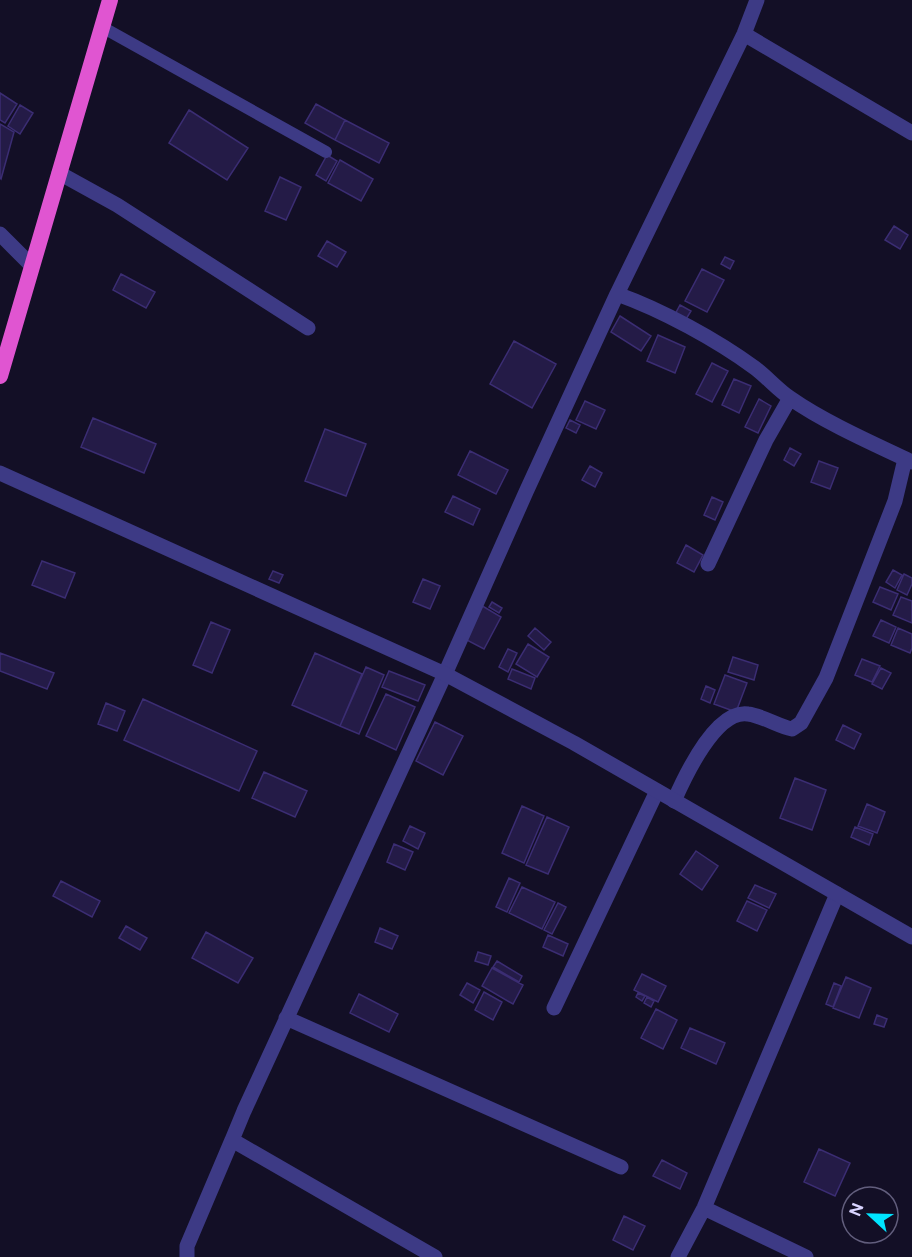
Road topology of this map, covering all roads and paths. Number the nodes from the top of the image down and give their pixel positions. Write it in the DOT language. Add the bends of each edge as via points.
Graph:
graph roads {
  1 [pos="110,0"];
  2 [pos="757,0"];
  3 [pos="102,27"];
  4 [pos="744,34"];
  5 [pos="912,133"];
  6 [pos="326,152"];
  7 [pos="60,173"];
  8 [pos="0,234"];
  9 [pos="31,265"];
  10 [pos="617,294"];
  11 [pos="308,328"];
  12 [pos="0,376"];
  13 [pos="790,398"];
  14 [pos="909,461"];
  15 [pos="0,472"];
  16 [pos="708,564"];
  17 [pos="445,674"];
  18 [pos="657,791"];
  19 [pos="674,801"];
  20 [pos="837,894"];
  21 [pos="912,937"];
  22 [pos="554,1008"];
  23 [pos="286,1018"];
  24 [pos="232,1140"];
  25 [pos="621,1167"];
  26 [pos="704,1208"];
  27 [pos="187,1257"];
  28 [pos="435,1257"];
  29 [pos="678,1257"];
  30 [pos="806,1257"];
  1 -- 3 [label="highway"];
  2 -- 4 [label="street"];
  3 -- 6 [label="lane"];
  3 -- 7 [label="highway"];
  4 -- 5 [label="street"];
  4 -- 10 [label="street"];
  7 -- 9 [label="highway"];
  7 -- 11 [label="street" via="117,205"];
  8 -- 9 [label="street"];
  9 -- 12 [label="highway"];
  10 -- 13 [label="street" via="702,334 754,368"];
  10 -- 17 [label="street"];
  13 -- 14 [label="street"];
  13 -- 16 [label="street"];
  14 -- 19 [label="street" via="846,630 801,723 792,729 749,714 725,720 685,775"];
  15 -- 17 [label="street"];
  17 -- 18 [label="street"];
  17 -- 23 [label="street"];
  18 -- 19 [label="street"];
  18 -- 22 [label="street"];
  19 -- 20 [label="street"];
  20 -- 21 [label="street"];
  20 -- 26 [label="street"];
  23 -- 24 [label="street"];
  23 -- 25 [label="street"];
  24 -- 27 [label="street" via="187,1246"];
  24 -- 28 [label="street"];
  26 -- 29 [label="street"];
  26 -- 30 [label="street"];
}
